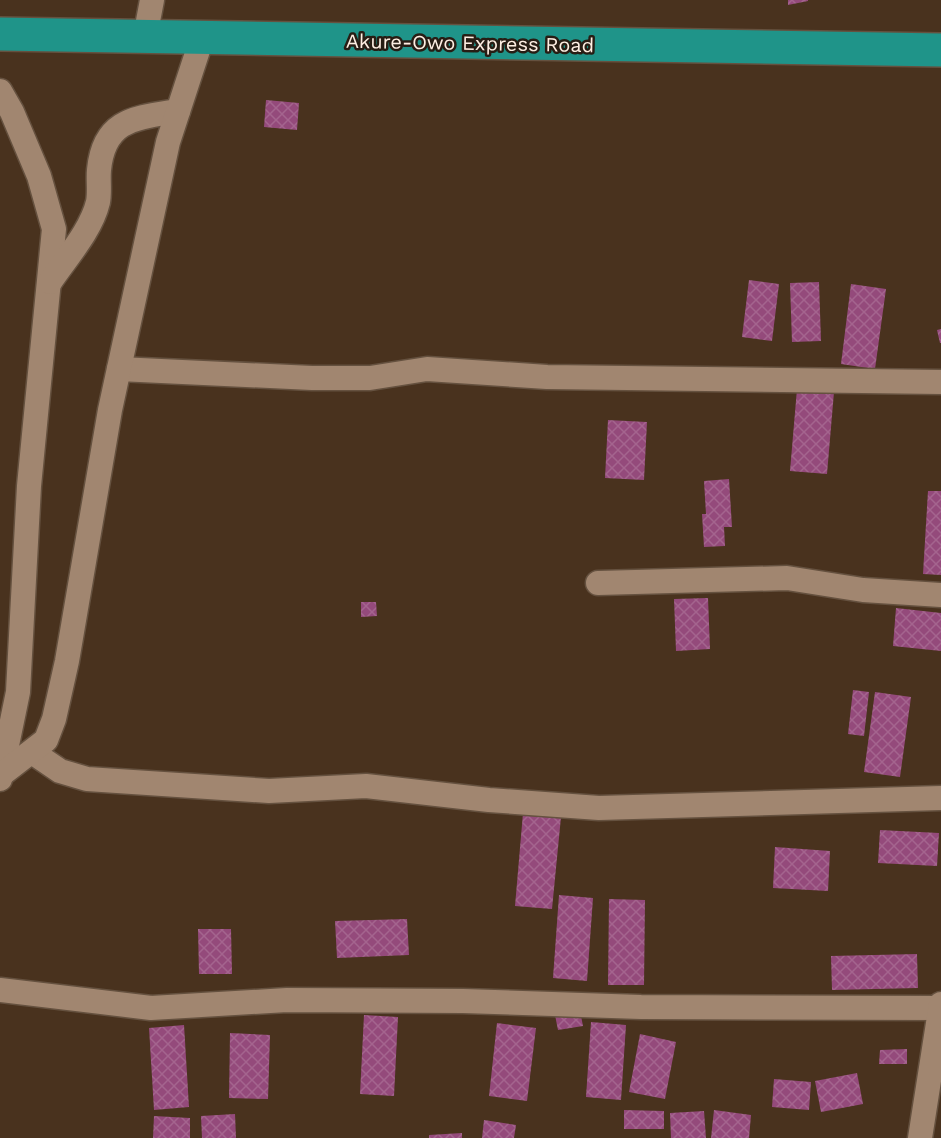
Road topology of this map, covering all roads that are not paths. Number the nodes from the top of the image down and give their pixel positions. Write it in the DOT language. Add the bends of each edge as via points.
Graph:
graph roads {
  1 [pos="152,0"];
  2 [pos="0,34"];
  3 [pos="145,37"];
  4 [pos="202,38"];
  5 [pos="941,50"];
  6 [pos="0,91"];
  7 [pos="178,111"];
  8 [pos="49,284"];
  9 [pos="119,369"];
  10 [pos="941,382"];
  11 [pos="598,583"];
  12 [pos="941,595"];
  13 [pos="32,752"];
  14 [pos="1,777"];
  15 [pos="941,798"];
  16 [pos="0,990"];
  17 [pos="941,1006"];
  18 [pos="920,1138"];
  1 -- 3 [label="street"];
  2 -- 3 [label="highway, Akure-Owo Express Road"];
  3 -- 4 [label="highway, Akure-Owo Express Road"];
  4 -- 5 [label="highway, Akure-Owo Express Road"];
  4 -- 7 [label="street"];
  6 -- 8 [label="street" via="39,176 54,229"];
  7 -- 8 [label="street" via="140,117 114,129 104,143 98,202 88,226"];
  7 -- 9 [label="street"];
  8 -- 14 [label="street" via="29,486 18,692"];
  9 -- 10 [label="street" via="312,378 370,378 427,369 547,377"];
  9 -- 13 [label="street" via="65,670 46,741"];
  11 -- 12 [label="street" via="787,578 863,590"];
  13 -- 14 [label="street"];
  13 -- 15 [label="street" via="60,771 87,779 269,791 366,786 599,808"];
  16 -- 17 [label="street" via="151,1008 287,1000 641,1007"];
  17 -- 18 [label="street"];
}
